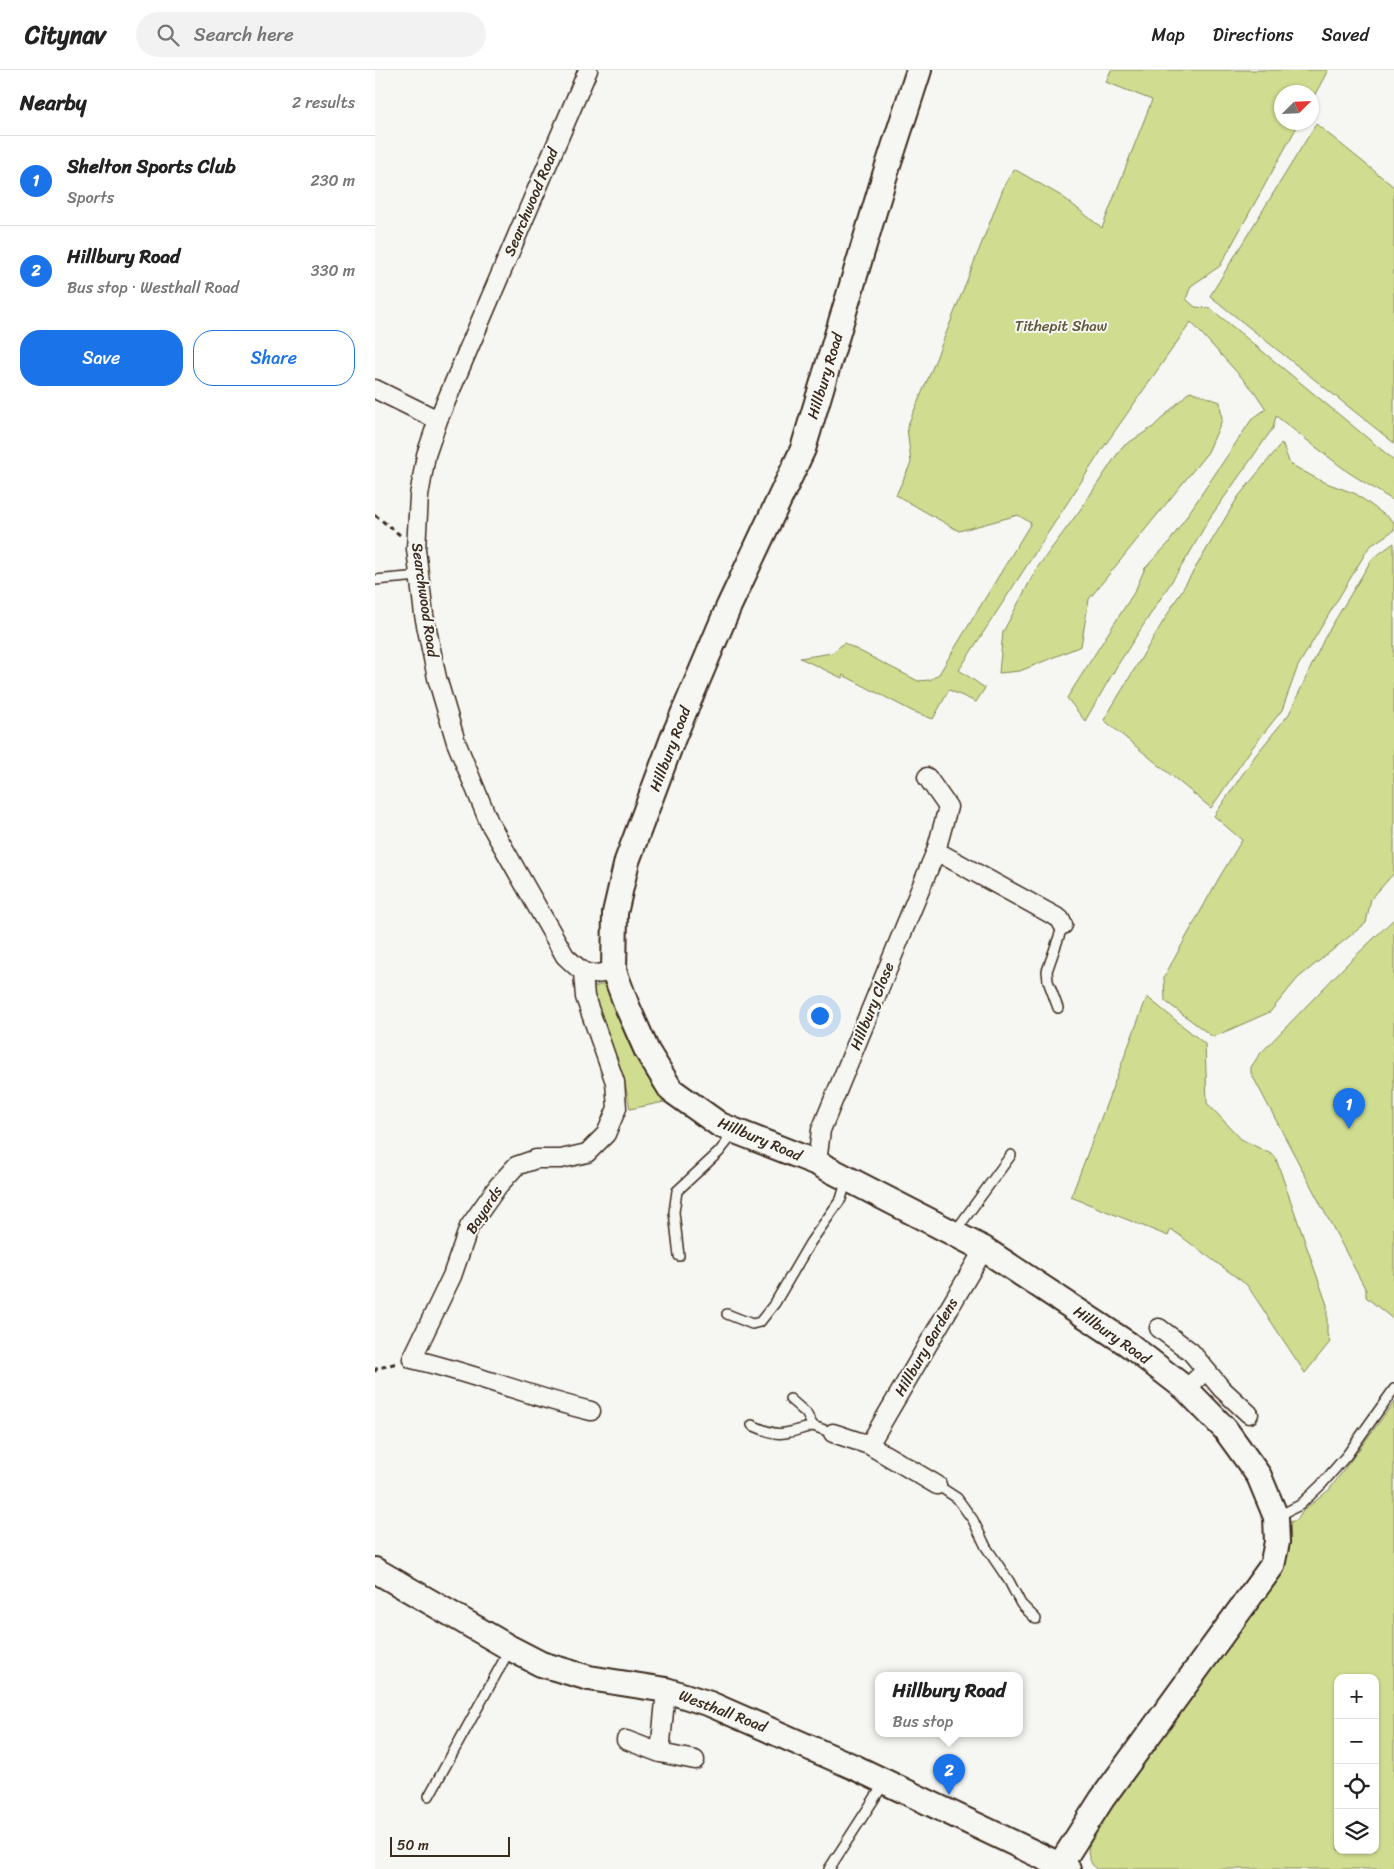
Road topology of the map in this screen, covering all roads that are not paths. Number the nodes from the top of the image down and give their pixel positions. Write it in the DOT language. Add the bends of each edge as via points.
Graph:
graph roads {
  1 [pos="588,70"];
  2 [pos="919,70"];
  3 [pos="375,389"];
  4 [pos="439,420"];
  5 [pos="419,576"];
  6 [pos="375,580"];
  7 [pos="927,777"];
  8 [pos="937,851"];
  9 [pos="1063,925"];
  10 [pos="614,971"];
  11 [pos="583,973"];
  12 [pos="1058,1008"];
  13 [pos="736,1131"];
  14 [pos="1011,1155"];
  15 [pos="817,1163"];
  16 [pos="847,1179"];
  17 [pos="954,1234"];
  18 [pos="984,1249"];
  19 [pos="679,1256"];
  20 [pos="727,1314"];
  21 [pos="1159,1328"];
  22 [pos="1206,1370"];
  23 [pos="1186,1389"];
  24 [pos="1394,1389"];
  25 [pos="790,1398"];
  26 [pos="591,1411"];
  27 [pos="1249,1414"];
  28 [pos="752,1425"];
  29 [pos="813,1426"];
  30 [pos="833,1433"];
  31 [pos="869,1445"];
  32 [pos="937,1485"];
  33 [pos="1276,1517"];
  34 [pos="375,1570"];
  35 [pos="1036,1619"];
  36 [pos="510,1648"];
  37 [pos="666,1690"];
  38 [pos="626,1740"];
  39 [pos="660,1753"];
  40 [pos="695,1760"];
  41 [pos="885,1782"];
  42 [pos="429,1796"];
  43 [pos="1064,1867"];
  44 [pos="829,1869"];
  1 -- 4 [label="street, Searchwood Road"];
  2 -- 10 [label="main road, Hillbury Road" via="803,449 729,606 673,738 627,861 615,913"];
  3 -- 4 [label="street"];
  4 -- 5 [label="street, Searchwood Road" via="426,455 419,496 416,549"];
  5 -- 6 [label="lane"];
  5 -- 11 [label="street, Searchwood Road" via="437,678 455,742 485,813 565,956"];
  7 -- 8 [label="street, Hillbury Close" via="948,807"];
  8 -- 9 [label="street" via="1060,919"];
  8 -- 15 [label="street, Hillbury Close" via="821,1130"];
  9 -- 12 [label="lane" via="1047,971"];
  10 -- 11 [label="street" via="599,975"];
  10 -- 13 [label="main road, Hillbury Road" via="647,1051 671,1090 721,1125"];
  11 -- 26 [label="street, Bayards" via="585,997 615,1082 617,1108 606,1134 587,1153 561,1159 536,1159 516,1166 498,1186 469,1227 451,1276 412,1359"];
  13 -- 15 [label="main road, Hillbury Road"];
  13 -- 19 [label="lane" via="719,1152 677,1191 674,1212"];
  14 -- 17 [label="lane"];
  15 -- 16 [label="main road, Hillbury Road"];
  16 -- 17 [label="main road, Hillbury Road"];
  16 -- 20 [label="lane" via="841,1199 760,1322 752,1324"];
  17 -- 18 [label="main road, Hillbury Road"];
  18 -- 23 [label="main road, Hillbury Road" via="1128,1344"];
  18 -- 31 [label="street, Hillbury Gardens"];
  21 -- 22 [label="street" via="1191,1352"];
  22 -- 23 [label="street"];
  22 -- 27 [label="street"];
  23 -- 33 [label="main road, Hillbury Road" via="1225,1429 1259,1476"];
  24 -- 33 [label="lane" via="1347,1455 1321,1485 1300,1505"];
  25 -- 29 [label="lane" via="806,1413"];
  28 -- 29 [label="lane" via="781,1434"];
  29 -- 30 [label="lane"];
  30 -- 31 [label="street"];
  31 -- 32 [label="street"];
  32 -- 35 [label="lane" via="957,1498 1021,1604"];
  33 -- 43 [label="main road, Hillbury Road" via="1277,1542 1272,1566 1102,1799"];
  34 -- 36 [label="main road, Westhall Road"];
  36 -- 37 [label="main road, Westhall Road" via="541,1664 589,1678"];
  36 -- 42 [label="lane"];
  37 -- 39 [label="street"];
  37 -- 41 [label="main road, Westhall Road" via="709,1704"];
  38 -- 39 [label="street"];
  39 -- 40 [label="street"];
  41 -- 43 [label="main road, Westhall Road"];
  41 -- 44 [label="lane"];
}
